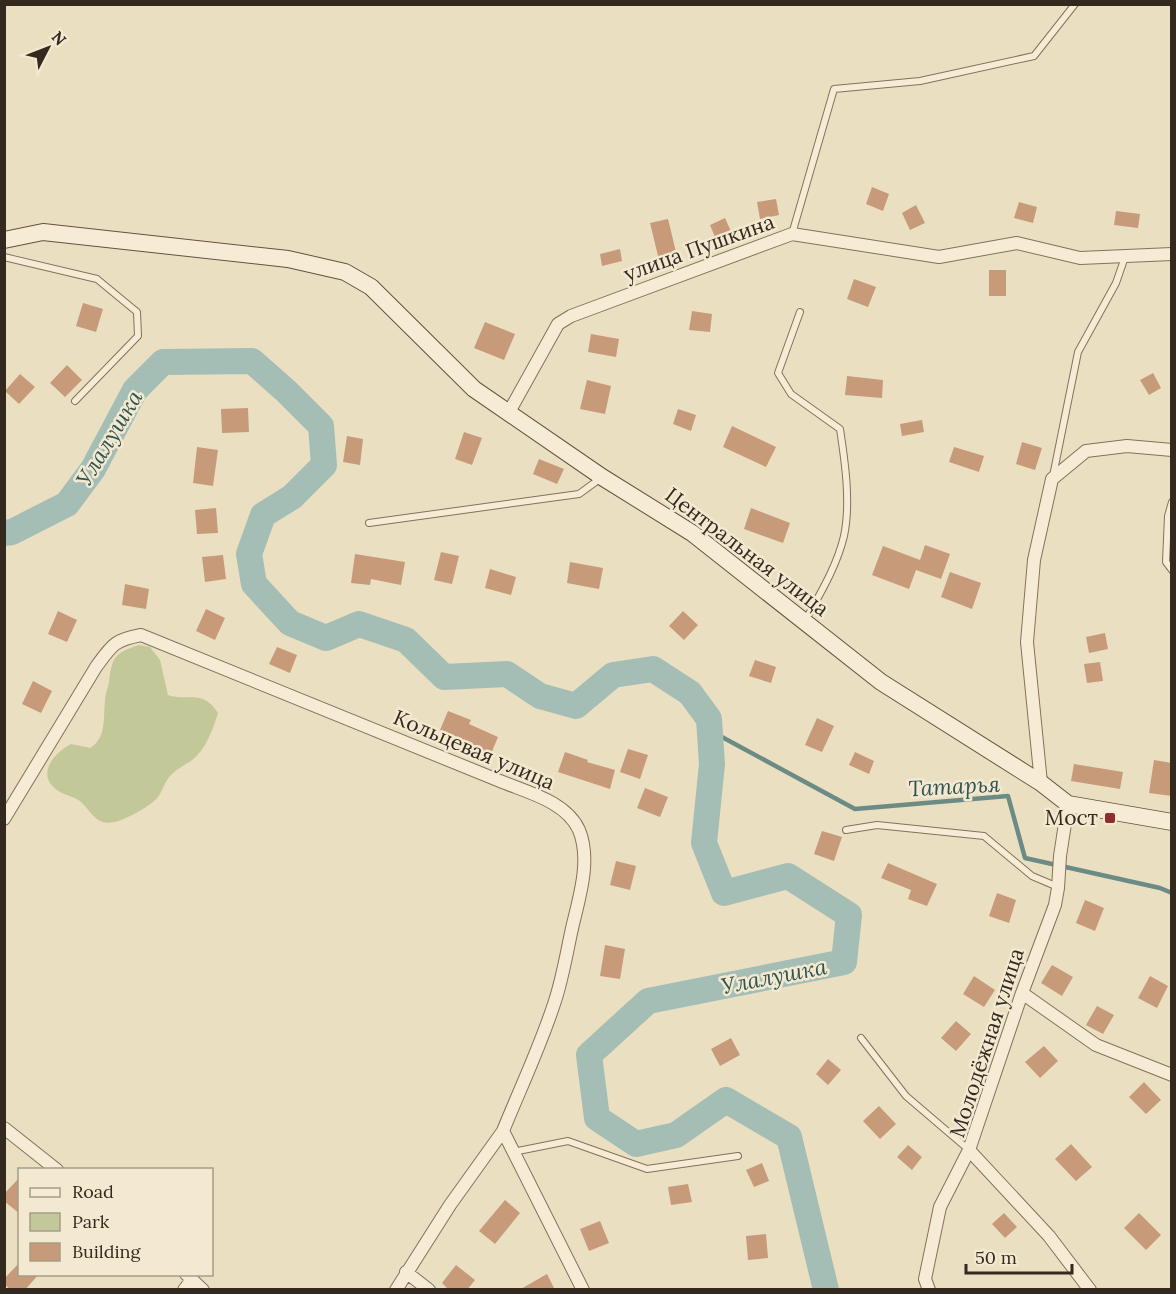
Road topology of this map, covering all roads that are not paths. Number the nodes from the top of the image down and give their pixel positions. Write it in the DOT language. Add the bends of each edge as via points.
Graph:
graph roads {
  1 [pos="1075,4"];
  2 [pos="792,234"];
  3 [pos="4,240"];
  4 [pos="1172,254"];
  5 [pos="1125,256"];
  6 [pos="4,257"];
  7 [pos="800,312"];
  8 [pos="75,401"];
  9 [pos="509,412"];
  10 [pos="1172,450"];
  11 [pos="602,477"];
  12 [pos="1052,479"];
  13 [pos="1172,502"];
  14 [pos="369,523"];
  15 [pos="1172,570"];
  16 [pos="805,621"];
  17 [pos="1041,783"];
  18 [pos="1068,804"];
  19 [pos="4,819"];
  20 [pos="1172,822"];
  21 [pos="846,830"];
  22 [pos="1059,883"];
  23 [pos="1022,993"];
  24 [pos="861,1038"];
  25 [pos="1170,1072"];
  26 [pos="4,1128"];
  27 [pos="503,1131"];
  28 [pos="969,1150"];
  29 [pos="512,1152"];
  30 [pos="738,1156"];
  31 [pos="54,1168"];
  32 [pos="406,1272"];
  33 [pos="189,1277"];
  34 [pos="184,1290"];
  35 [pos="203,1290"];
  36 [pos="396,1290"];
  37 [pos="429,1290"];
  38 [pos="583,1290"];
  39 [pos="929,1290"];
  40 [pos="1090,1290"];
  1 -- 2 [label="lane" via="1034,56 920,81 834,88"];
  2 -- 5 [label="street, улица Пушкина" via="939,257 1017,243 1080,258"];
  2 -- 9 [label="street, улица Пушкина" via="571,315 558,324"];
  3 -- 9 [label="street, Центральная улица" via="43,232 288,260 345,272 372,286 474,389"];
  4 -- 5 [label="street, улица Пушкина"];
  5 -- 12 [label="lane" via="1116,283 1078,352"];
  6 -- 8 [label="lane" via="97,279 137,312 138,336"];
  7 -- 16 [label="lane" via="778,373 791,394 840,429 847,482 844,535 828,580"];
  9 -- 11 [label="street, Центральная улица"];
  10 -- 12 [label="street" via="1127,446 1086,451"];
  11 -- 14 [label="lane" via="579,494"];
  11 -- 16 [label="street, Центральная улица" via="692,533"];
  12 -- 17 [label="street" via="1034,560 1028,642"];
  13 -- 15 [label="lane" via="1166,562"];
  16 -- 17 [label="street, Центральная улица" via="881,682"];
  17 -- 18 [label="street, Центральная улица"];
  18 -- 20 [label="street, Центральная улица"];
  18 -- 22 [label="street, Молодёжная улица"];
  19 -- 27 [label="street, Кольцевая улица" via="113,645 123,638 141,635 547,800 570,817 579,830 584,879 555,1003"];
  21 -- 22 [label="lane" via="877,825 984,836 1032,876"];
  22 -- 23 [label="street, Молодёжная улица"];
  23 -- 25 [label="street" via="1096,1045"];
  23 -- 28 [label="street, Молодёжная улица"];
  24 -- 28 [label="lane" via="906,1096"];
  26 -- 31 [label="street"];
  27 -- 29 [label="street"];
  27 -- 32 [label="street, Кольцевая улица"];
  28 -- 39 [label="street" via="939,1207 925,1279"];
  28 -- 40 [label="street, Молодёжная улица" via="1049,1236"];
  29 -- 30 [label="lane" via="568,1141 647,1169"];
  29 -- 38 [label="street"];
  32 -- 36 [label="street, Кольцевая улица"];
  32 -- 37 [label="street"];
  33 -- 34 [label="street"];
  33 -- 35 [label="street"];
}
